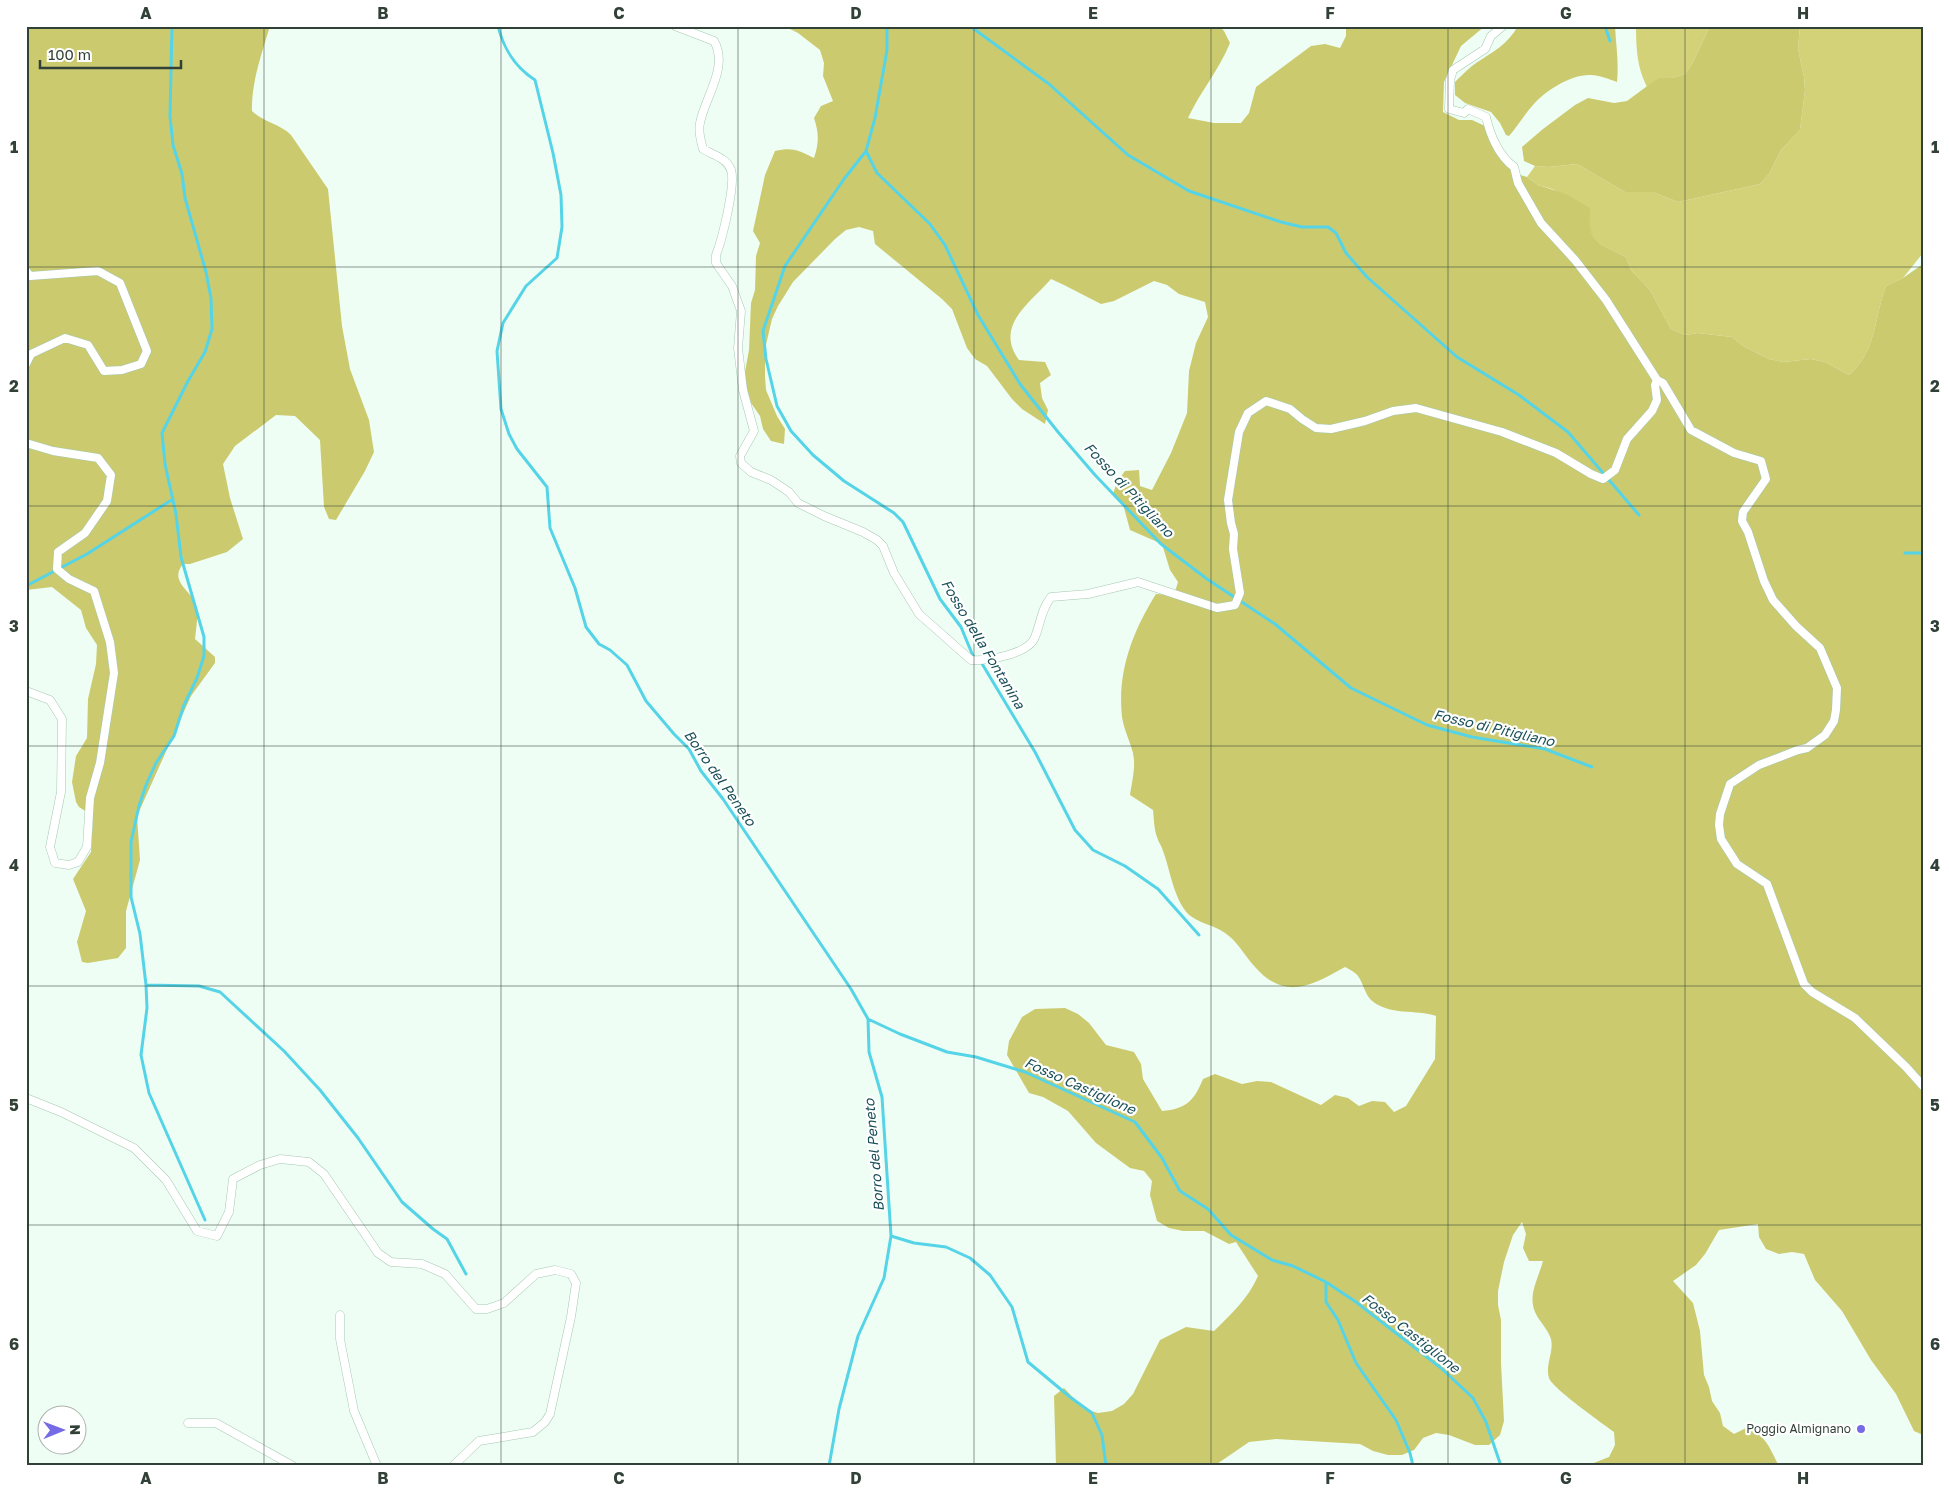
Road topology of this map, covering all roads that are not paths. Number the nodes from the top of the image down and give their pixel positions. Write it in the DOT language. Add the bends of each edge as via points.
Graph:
graph roads {
  1 [pos="675,26"];
  2 [pos="1503,26"];
  3 [pos="26,272"];
  4 [pos="26,364"];
  5 [pos="1657,380"];
  6 [pos="26,443"];
  7 [pos="26,691"];
  8 [pos="1923,1086"];
  9 [pos="26,1098"];
  10 [pos="340,1316"];
  11 [pos="188,1423"];
  12 [pos="293,1466"];
  13 [pos="376,1466"];
  14 [pos="453,1466"];
  1 -- 5 [label="street" via="714,41 719,56 716,80 700,131 703,149 723,159 732,176 716,263 732,286 741,311 738,348 743,390 754,431 740,456 741,463 751,472 789,492 798,503 877,540 919,614 971,660 984,660 1030,646 1043,607 1051,596 1088,594 1138,582 1217,608 1235,605 1240,593 1228,500 1239,432 1248,413 1266,401 1290,409 1316,428 1331,429 1393,411 1416,408 1502,432 1556,453 1603,478 1615,470 1627,439 1652,411 1657,400"];
  2 -- 5 [label="street" via="1491,36 1485,49 1453,70 1449,109 1464,113 1468,110 1486,117 1490,135 1514,167 1518,183 1541,223 1606,300"];
  3 -- 4 [label="street" via="30,276 98,271 120,282 147,350 141,364 104,371 88,345 65,338 30,354"];
  5 -- 8 [label="street" via="1663,384 1691,430 1734,452 1761,461 1766,480 1743,512 1742,521 1773,600 1820,648 1837,688 1834,721 1825,735 1807,748 1759,766 1730,784 1720,814 1721,839 1741,867 1767,884 1804,984 1855,1018"];
  6 -- 7 [label="street" via="98,458 111,475 107,501 84,533 58,552 57,569 94,592 110,642 114,674 100,763 90,798 87,847 78,862 69,865 55,863 50,847 61,792 62,719 50,700"];
  9 -- 14 [label="street" via="134,1148 166,1180 197,1231 217,1236 229,1212 233,1178 260,1164 280,1159 309,1162 324,1174 378,1253 391,1262 422,1264 445,1274 476,1309 488,1309 504,1303 536,1274 555,1270 571,1274 576,1283 575,1291 550,1414 533,1432 479,1441"];
  10 -- 13 [label="street" via="340,1339 354,1411"];
  11 -- 12 [label="street" via="216,1423"];
}
